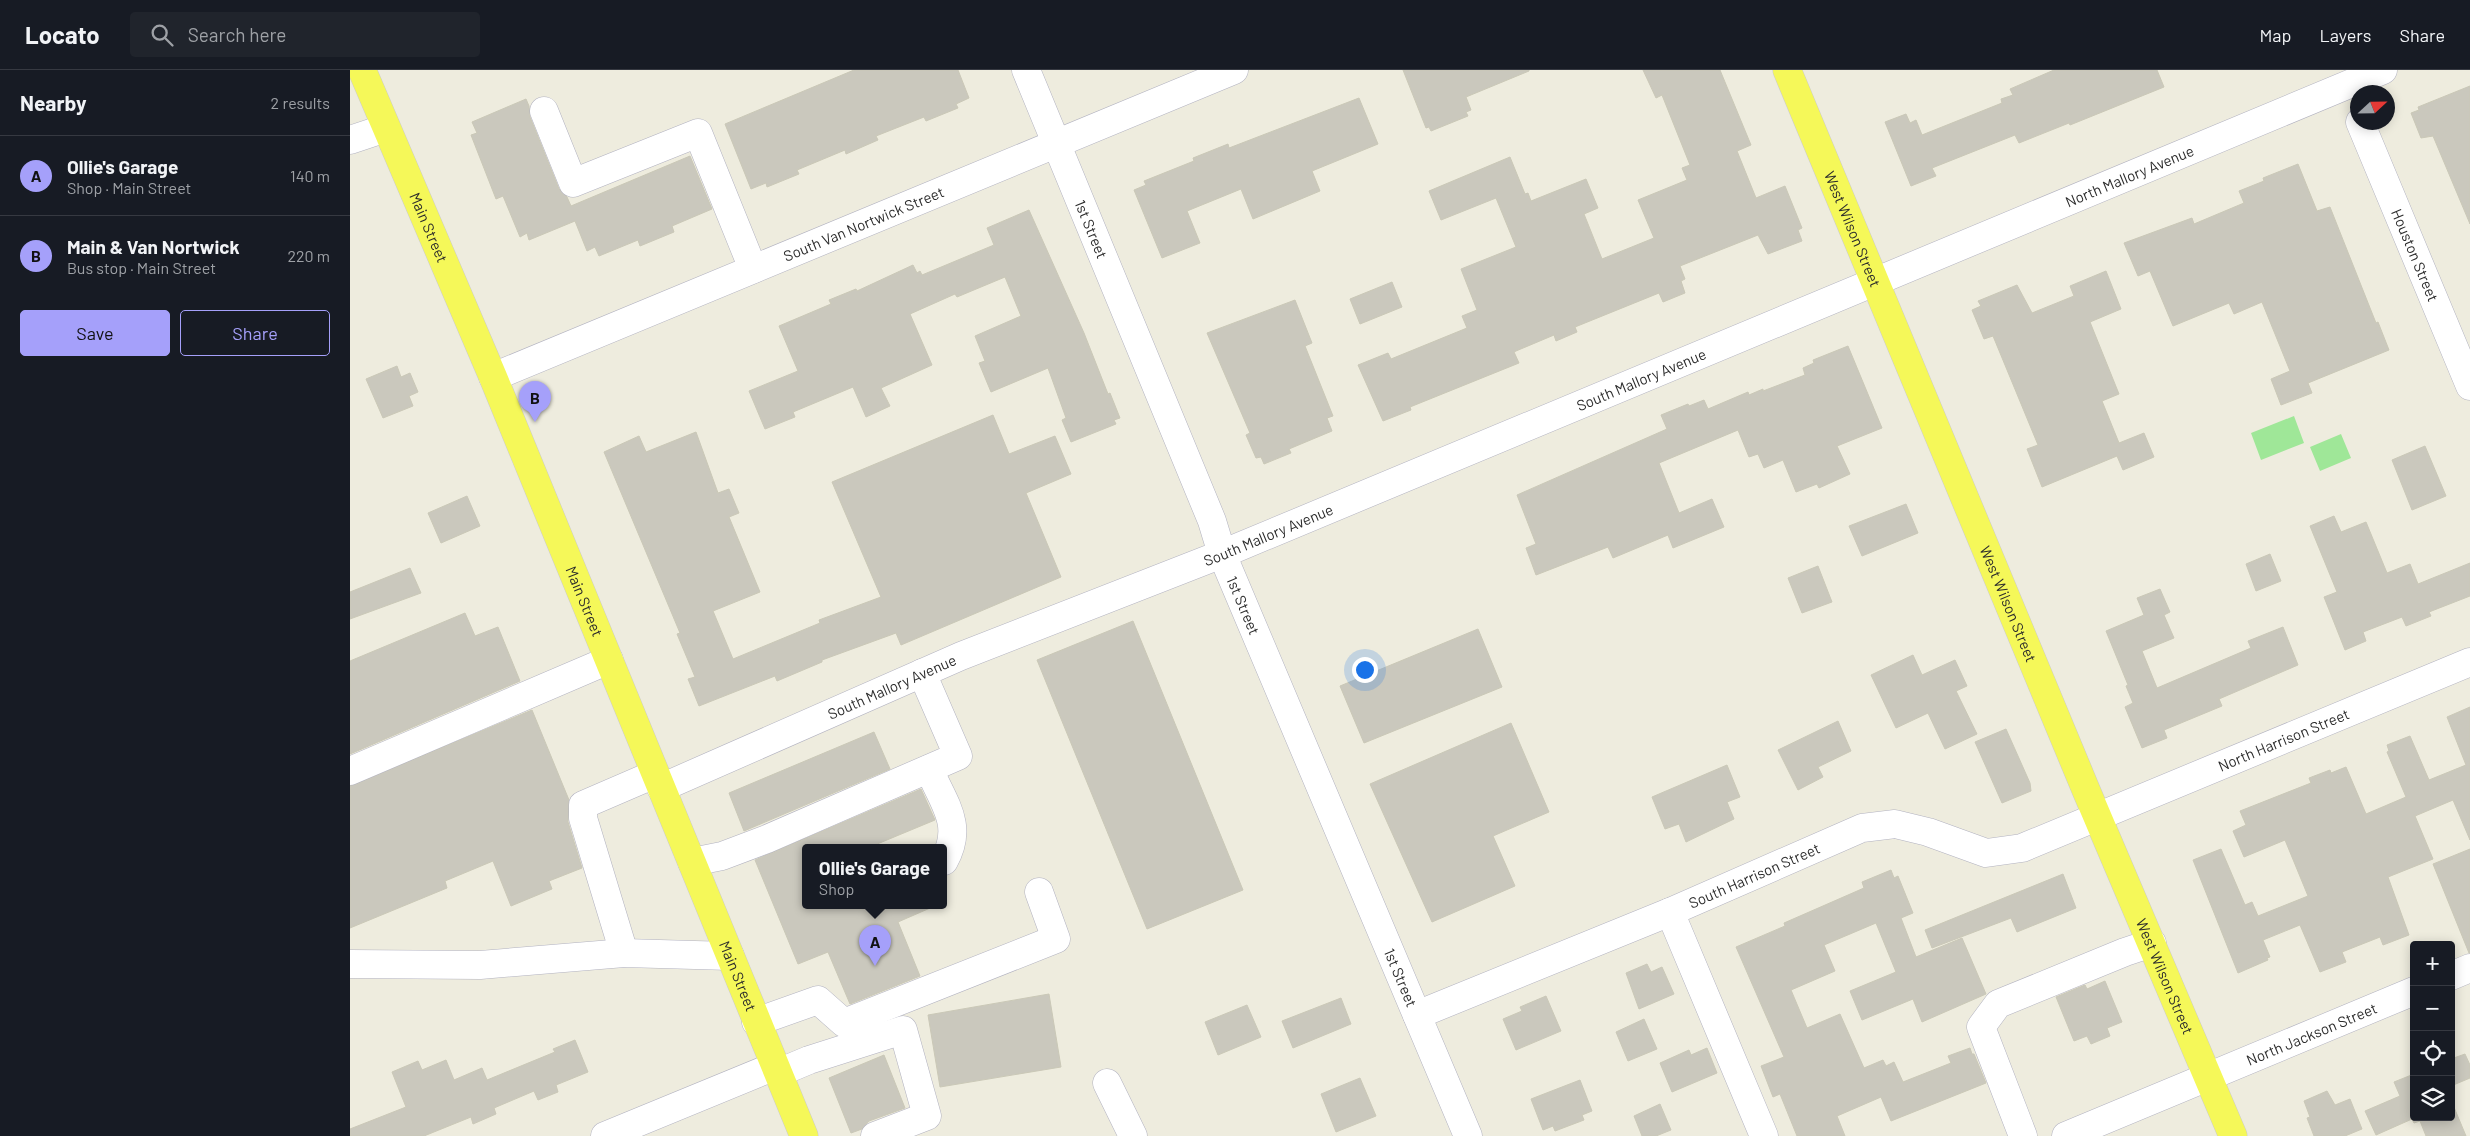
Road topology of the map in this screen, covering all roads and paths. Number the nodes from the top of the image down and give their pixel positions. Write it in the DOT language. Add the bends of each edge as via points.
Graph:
graph roads {
  1 [pos="362,70"];
  2 [pos="1026,70"];
  3 [pos="1234,70"];
  4 [pos="1786,70"];
  5 [pos="2383,70"];
  6 [pos="2342,78"];
  7 [pos="2350,97"];
  8 [pos="544,112"];
  9 [pos="386,128"];
  10 [pos="2363,130"];
  11 [pos="350,140"];
  12 [pos="1055,144"];
  13 [pos="753,269"];
  14 [pos="1876,281"];
  15 [pos="494,377"];
  16 [pos="2470,386"];
  17 [pos="1222,554"];
  18 [pos="609,660"];
  19 [pos="2470,662"];
  20 [pos="922,673"];
  21 [pos="929,769"];
  22 [pos="350,771"];
  23 [pos="658,781"];
  24 [pos="2098,816"];
  25 [pos="947,856"];
  26 [pos="692,862"];
  27 [pos="1039,892"];
  28 [pos="1670,912"];
  29 [pos="2152,943"];
  30 [pos="624,953"];
  31 [pos="730,956"];
  32 [pos="350,964"];
  33 [pos="2470,968"];
  34 [pos="2455,974"];
  35 [pos="2410,993"];
  36 [pos="1417,1015"];
  37 [pos="756,1022"];
  38 [pos="776,1070"];
  39 [pos="2209,1076"];
  40 [pos="1107,1083"];
  41 [pos="605,1136"];
  42 [pos="804,1136"];
  43 [pos="874,1136"];
  44 [pos="1133,1136"];
  45 [pos="1468,1136"];
  46 [pos="1764,1136"];
  47 [pos="2023,1136"];
  48 [pos="2066,1136"];
  49 [pos="2233,1136"];
  1 -- 9 [label="main road, Main Street"];
  2 -- 12 [label="street, 1st Street"];
  3 -- 12 [label="street, South Van Nortwick Street"];
  4 -- 14 [label="main road, West Wilson Street"];
  5 -- 6 [label="street, North Mallory Avenue"];
  6 -- 7 [label="street"];
  6 -- 14 [label="street, North Mallory Avenue"];
  8 -- 13 [label="street" via="573,183 698,133"];
  9 -- 11 [label="street"];
  9 -- 15 [label="main road, Main Street"];
  10 -- 16 [label="street, Houston Street"];
  12 -- 13 [label="street, South Van Nortwick Street"];
  12 -- 17 [label="street, 1st Street" via="1208,512"];
  13 -- 15 [label="street, South Van Nortwick Street"];
  14 -- 17 [label="street, South Mallory Avenue"];
  14 -- 24 [label="main road, West Wilson Street"];
  15 -- 18 [label="main road, Main Street"];
  17 -- 20 [label="street, South Mallory Avenue"];
  17 -- 36 [label="street, 1st Street"];
  18 -- 22 [label="street"];
  18 -- 23 [label="main road, Main Street"];
  19 -- 24 [label="street, North Harrison Street"];
  20 -- 21 [label="street" via="958,756"];
  20 -- 23 [label="street, South Mallory Avenue"];
  21 -- 25 [label="street" via="954,826 952,846"];
  21 -- 26 [label="street" via="767,839 722,856"];
  23 -- 26 [label="main road, Main Street"];
  23 -- 30 [label="street, South Mallory Avenue" via="582,805 583,818"];
  24 -- 28 [label="street, South Harrison Street" via="2022,848 1986,853 1895,824 1862,828"];
  24 -- 29 [label="main road, West Wilson Street"];
  26 -- 31 [label="main road, Main Street"];
  27 -- 37 [label="street" via="1056,939 844,1023 818,1000"];
  28 -- 36 [label="street, South Harrison Street"];
  28 -- 46 [label="street"];
  29 -- 39 [label="main road, West Wilson Street"];
  29 -- 47 [label="street" via="1998,1004 1981,1027"];
  30 -- 31 [label="street"];
  30 -- 32 [label="street" via="480,964"];
  31 -- 37 [label="main road, Main Street"];
  33 -- 34 [label="street"];
  35 -- 39 [label="street, North Jackson Street"];
  36 -- 45 [label="street, 1st Street"];
  37 -- 38 [label="main road, Main Street"];
  38 -- 41 [label="street"];
  38 -- 42 [label="main road, Main Street"];
  38 -- 43 [label="street" via="903,1030 927,1116"];
  39 -- 48 [label="street, North Jackson Street"];
  39 -- 49 [label="main road, West Wilson Street"];
  40 -- 44 [label="street"];
}
